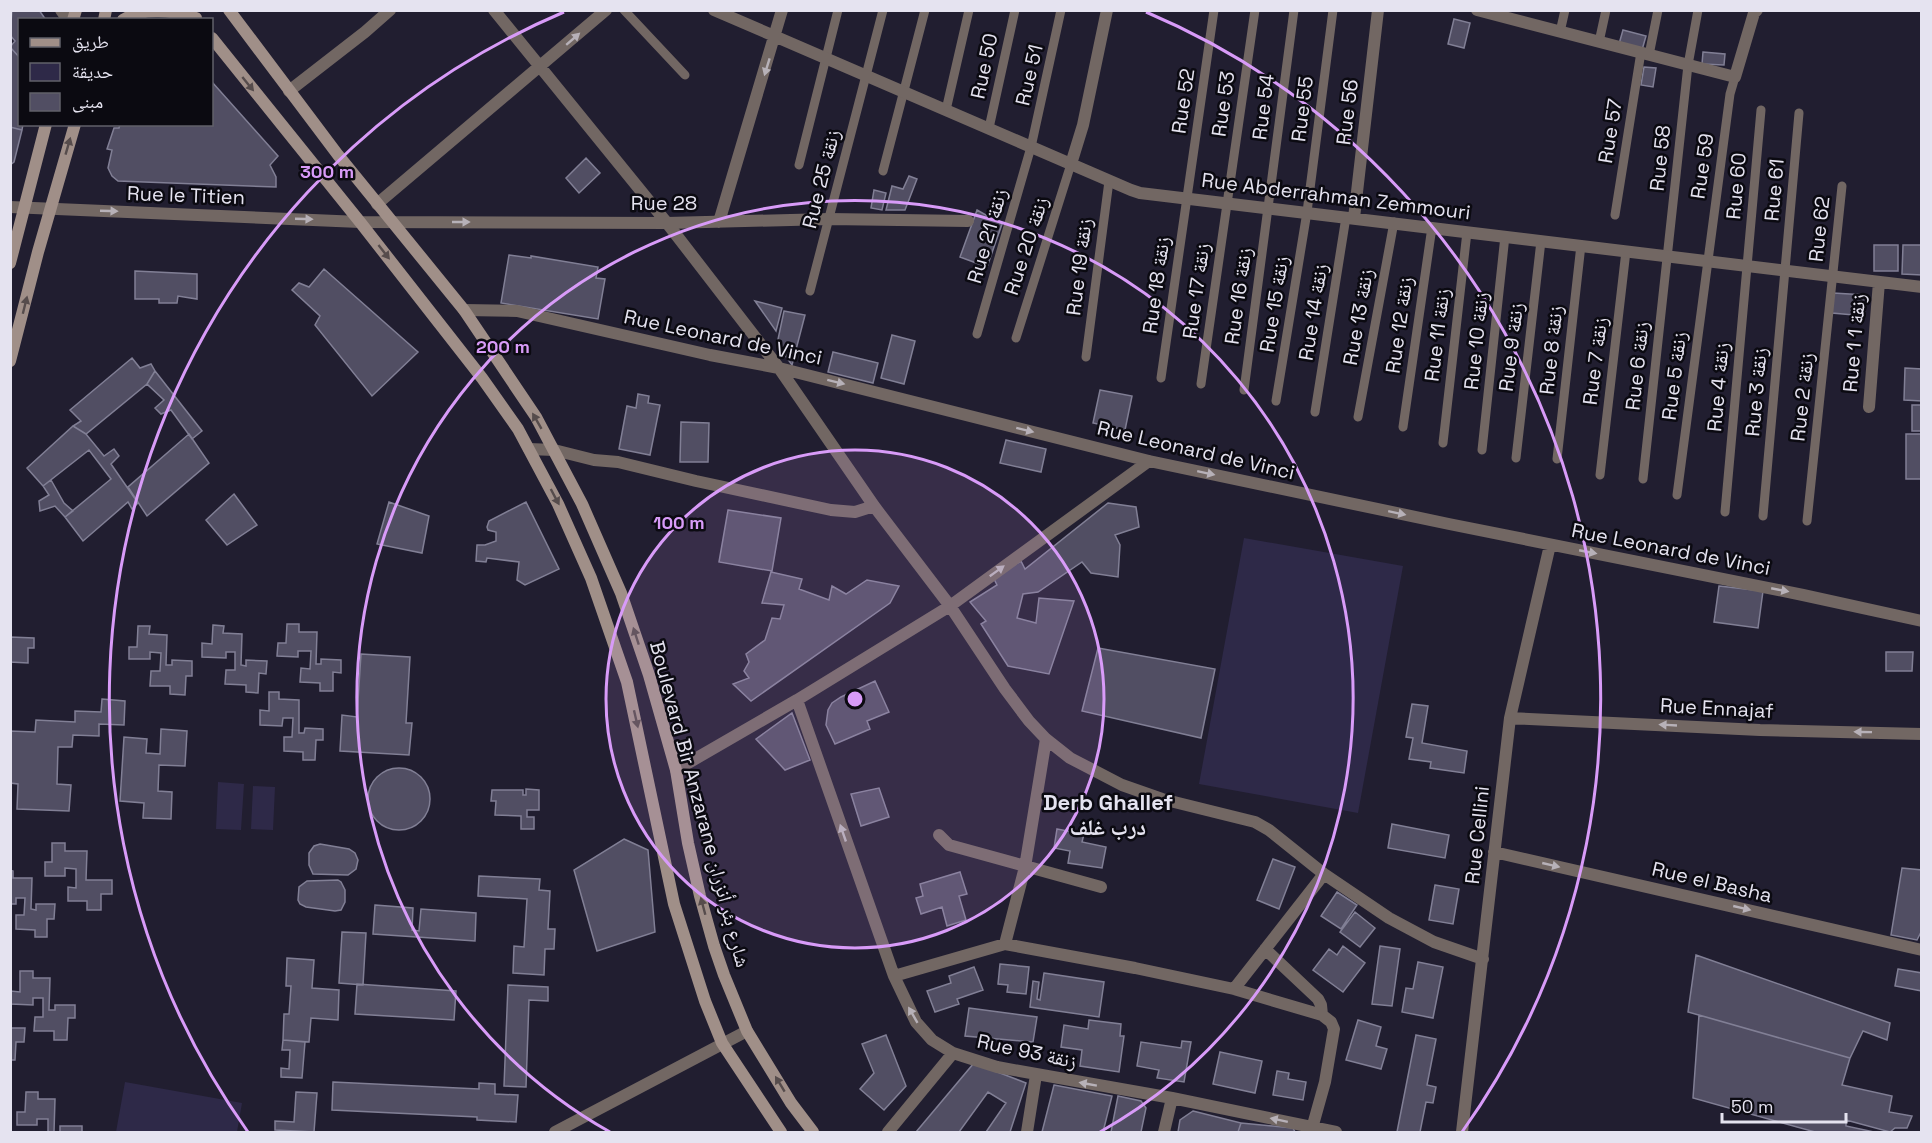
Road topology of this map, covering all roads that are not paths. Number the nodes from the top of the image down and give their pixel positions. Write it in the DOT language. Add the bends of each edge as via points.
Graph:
graph roads {
  1 [pos="229,10"];
  2 [pos="390,10"];
  3 [pos="606,10"];
  4 [pos="624,10"];
  5 [pos="714,10"];
  6 [pos="783,10"];
  7 [pos="838,10"];
  8 [pos="883,10"];
  9 [pos="925,10"];
  10 [pos="969,10"];
  11 [pos="1015,10"];
  12 [pos="1061,10"];
  13 [pos="1107,10"];
  14 [pos="1214,10"];
  15 [pos="1255,10"];
  16 [pos="1294,10"];
  17 [pos="1333,10"];
  18 [pos="1378,10"];
  19 [pos="1477,10"];
  20 [pos="1565,10"];
  21 [pos="1606,10"];
  22 [pos="1658,10"];
  23 [pos="1698,10"];
  24 [pos="1757,10"];
  25 [pos="496,11"];
  26 [pos="195,16"];
  27 [pos="1520,16"];
  28 [pos="128,18"];
  29 [pos="1560,32"];
  30 [pos="776,36"];
  31 [pos="213,39"];
  32 [pos="1599,42"];
  33 [pos="1645,54"];
  34 [pos="826,57"];
  35 [pos="1688,65"];
  36 [pos="540,67"];
  37 [pos="685,75"];
  38 [pos="866,75"];
  39 [pos="1735,76"];
  40 [pos="289,91"];
  41 [pos="904,92"];
  42 [pos="946,110"];
  43 [pos="1761,110"];
  44 [pos="1799,113"];
  45 [pos="45,126"];
  46 [pos="74,126"];
  47 [pos="989,128"];
  48 [pos="1031,147"];
  49 [pos="1071,164"];
  50 [pos="799,165"];
  51 [pos="884,171"];
  52 [pos="1109,181"];
  53 [pos="1842,186"];
  54 [pos="1187,197"];
  55 [pos="1227,202"];
  56 [pos="377,204"];
  57 [pos="10,207"];
  58 [pos="1268,207"];
  59 [pos="24,208"];
  60 [pos="51,209"];
  61 [pos="1307,212"];
  62 [pos="1615,215"];
  63 [pos="1350,217"];
  64 [pos="829,219"];
  65 [pos="391,221"];
  66 [pos="968,221"];
  67 [pos="360,222"];
  68 [pos="719,222"];
  69 [pos="1394,222"];
  70 [pos="667,223"];
  71 [pos="1432,227"];
  72 [pos="1467,232"];
  73 [pos="1505,236"];
  74 [pos="1541,241"];
  75 [pos="1581,245"];
  76 [pos="1626,251"];
  77 [pos="1667,256"];
  78 [pos="1707,261"];
  79 [pos="10,263"];
  80 [pos="1747,266"];
  81 [pos="1785,270"];
  82 [pos="1832,276"];
  83 [pos="1879,282"];
  84 [pos="1922,287"];
  85 [pos="810,291"];
  86 [pos="464,310"];
  87 [pos="977,334"];
  88 [pos="1016,338"];
  89 [pos="1086,357"];
  90 [pos="10,362"];
  91 [pos="779,368"];
  92 [pos="1161,378"];
  93 [pos="1201,384"];
  94 [pos="1244,390"];
  95 [pos="1276,401"];
  96 [pos="1869,407"];
  97 [pos="1315,412"];
  98 [pos="1358,417"];
  99 [pos="1403,427"];
  100 [pos="1443,443"];
  101 [pos="529,449"];
  102 [pos="554,450"];
  103 [pos="1482,450"];
  104 [pos="1516,458"];
  105 [pos="1557,459"];
  106 [pos="1149,461"];
  107 [pos="1600,475"];
  108 [pos="1643,479"];
  109 [pos="1677,495"];
  110 [pos="874,506"];
  111 [pos="1725,512"];
  112 [pos="1763,516"];
  113 [pos="1807,521"];
  114 [pos="1550,544"];
  115 [pos="950,606"];
  116 [pos="1922,621"];
  117 [pos="797,700"];
  118 [pos="1510,718"];
  119 [pos="1922,734"];
  120 [pos="1046,739"];
  121 [pos="676,770"];
  122 [pos="939,836"];
  123 [pos="1494,852"];
  124 [pos="1025,867"];
  125 [pos="1324,874"];
  126 [pos="1101,887"];
  127 [pos="1005,944"];
  128 [pos="1265,949"];
  129 [pos="1922,951"];
  130 [pos="1484,959"];
  131 [pos="894,976"];
  132 [pos="1234,989"];
  133 [pos="1322,1015"];
  134 [pos="747,1031"];
  135 [pos="722,1043"];
  136 [pos="953,1053"];
  137 [pos="1036,1075"];
  138 [pos="1172,1098"];
  139 [pos="1312,1130"];
  140 [pos="555,1132"];
  141 [pos="781,1132"];
  142 [pos="813,1132"];
  143 [pos="888,1132"];
  144 [pos="1027,1132"];
  145 [pos="1164,1132"];
  146 [pos="1336,1132"];
  147 [pos="1462,1132"];
  1 -- 40 [label="main road, Boulevard Bir Anzarane شارع بئر أنزران"];
  2 -- 40 [label="street"];
  36 -- 3 [label="street, one-way"];
  4 -- 37 [label="street"];
  5 -- 30 [label="street, Rue Abderrahman Zemmouri"];
  6 -- 30 [label="street"];
  7 -- 34 [label="street"];
  8 -- 38 [label="street, Rue 25 زنقة"];
  9 -- 41 [label="street"];
  10 -- 42 [label="street"];
  11 -- 47 [label="street, Rue 50"];
  12 -- 48 [label="street, Rue 51"];
  13 -- 49 [label="street"];
  14 -- 54 [label="street, Rue 52"];
  15 -- 55 [label="street, Rue 53"];
  16 -- 58 [label="street, Rue 54"];
  17 -- 61 [label="street, Rue 55"];
  18 -- 63 [label="street, Rue 56"];
  19 -- 27 [label="street"];
  20 -- 29 [label="street"];
  21 -- 32 [label="street"];
  22 -- 33 [label="street, Rue 57"];
  23 -- 35 [label="street, Rue 58"];
  24 -- 39 [label="street"];
  25 -- 36 [label="street"];
  26 -- 28 [label="main road" via="159,11"];
  27 -- 29 [label="street"];
  29 -- 32 [label="street"];
  30 -- 34 [label="street, Rue Abderrahman Zemmouri"];
  30 -- 68 [label="street, one-way"];
  31 -- 67 [label="main road, Boulevard Bir Anzarane شارع بئر أنزران, one-way"];
  32 -- 33 [label="street"];
  33 -- 35 [label="street"];
  33 -- 62 [label="street, Rue 57"];
  34 -- 38 [label="street, Rue Abderrahman Zemmouri"];
  34 -- 50 [label="street"];
  35 -- 39 [label="street"];
  35 -- 77 [label="street, Rue 58"];
  36 -- 56 [label="street"];
  36 -- 70 [label="street"];
  38 -- 41 [label="street, Rue Abderrahman Zemmouri"];
  38 -- 64 [label="street, Rue 25 زنقة"];
  39 -- 78 [label="street, Rue 59"];
  40 -- 56 [label="main road, Boulevard Bir Anzarane شارع بئر أنزران"];
  41 -- 42 [label="street, Rue Abderrahman Zemmouri"];
  41 -- 51 [label="street"];
  42 -- 47 [label="street, Rue Abderrahman Zemmouri"];
  43 -- 80 [label="street, Rue 60"];
  44 -- 81 [label="street, Rue 61"];
  45 -- 59 [label="main road"];
  60 -- 46 [label="main road, one-way"];
  47 -- 48 [label="street, Rue Abderrahman Zemmouri"];
  48 -- 49 [label="street, Rue Abderrahman Zemmouri"];
  48 -- 87 [label="street, Rue 21 زنقة"];
  49 -- 52 [label="street, Rue Abderrahman Zemmouri"];
  49 -- 88 [label="street, Rue 20 زنقة"];
  52 -- 54 [label="street, Rue Abderrahman Zemmouri" via="1140,193"];
  52 -- 89 [label="street, Rue 19 زنقة"];
  53 -- 82 [label="street, Rue 62"];
  54 -- 55 [label="street, Rue Abderrahman Zemmouri"];
  54 -- 92 [label="street, Rue 18 زنقة"];
  55 -- 58 [label="street, Rue Abderrahman Zemmouri"];
  55 -- 93 [label="street, Rue 17 زنقة"];
  56 -- 65 [label="main road, Boulevard Bir Anzarane شارع بئر أنزران"];
  57 -- 59 [label="street, Rue le Titien"];
  58 -- 61 [label="street, Rue Abderrahman Zemmouri"];
  58 -- 94 [label="street, Rue 16 زنقة"];
  59 -- 60 [label="street, Rue le Titien"];
  59 -- 79 [label="main road"];
  60 -- 67 [label="street, Rue le Titien, one-way"];
  90 -- 60 [label="main road, one-way"];
  61 -- 63 [label="street, Rue Abderrahman Zemmouri"];
  61 -- 95 [label="street, Rue 15 زنقة"];
  63 -- 69 [label="street, Rue Abderrahman Zemmouri"];
  63 -- 97 [label="street, Rue 14 زنقة"];
  64 -- 66 [label="street, Rue 28"];
  64 -- 68 [label="street, Rue 28"];
  64 -- 85 [label="street, Rue 25 زنقة"];
  65 -- 67 [label="street, Rue 28"];
  65 -- 70 [label="street, Rue 28, one-way"];
  65 -- 86 [label="main road, Boulevard Bir Anzarane شارع بئر أنزران"];
  67 -- 101 [label="main road, Boulevard Bir Anzarane شارع بئر أنزران, one-way" via="482,378"];
  68 -- 70 [label="street, Rue 28"];
  69 -- 71 [label="street, Rue Abderrahman Zemmouri"];
  69 -- 98 [label="street, Rue 13 زنقة"];
  70 -- 91 [label="street"];
  71 -- 72 [label="street, Rue Abderrahman Zemmouri"];
  71 -- 99 [label="street, Rue 12 زنقة"];
  72 -- 73 [label="street, Rue Abderrahman Zemmouri"];
  72 -- 100 [label="street, Rue 11 زنقة"];
  73 -- 74 [label="street, Rue Abderrahman Zemmouri"];
  73 -- 103 [label="street, Rue 10 زنقة"];
  74 -- 75 [label="street, Rue Abderrahman Zemmouri"];
  74 -- 104 [label="street, Rue 9 زنقة"];
  75 -- 76 [label="street, Rue Abderrahman Zemmouri"];
  75 -- 105 [label="street, Rue 8 زنقة"];
  76 -- 77 [label="street, Rue Abderrahman Zemmouri"];
  76 -- 107 [label="street, Rue 7 زنقة"];
  77 -- 78 [label="street, Rue Abderrahman Zemmouri"];
  77 -- 108 [label="street, Rue 6 زنقة"];
  78 -- 80 [label="street, Rue Abderrahman Zemmouri"];
  78 -- 109 [label="street, Rue 5 زنقة"];
  80 -- 81 [label="street, Rue Abderrahman Zemmouri"];
  80 -- 111 [label="street, Rue 4 زنقة"];
  81 -- 82 [label="street, Rue Abderrahman Zemmouri"];
  81 -- 112 [label="street, Rue 3 زنقة"];
  82 -- 83 [label="street, Rue Abderrahman Zemmouri"];
  82 -- 113 [label="street, Rue 2 زنقة"];
  83 -- 84 [label="street, Rue Abderrahman Zemmouri"];
  83 -- 96 [label="street, Rue 1 زنقة 1"];
  86 -- 91 [label="street, Rue Leonard de Vinci" via="517,311"];
  102 -- 86 [label="main road, Boulevard Bir Anzarane شارع بئر أنزران, one-way"];
  91 -- 106 [label="street, Rue Leonard de Vinci, one-way"];
  91 -- 110 [label="street"];
  101 -- 102 [label="street"];
  101 -- 135 [label="main road, Boulevard Bir Anzarane شارع بئر أنزران, one-way" via="573,534 617,650 674,904"];
  102 -- 110 [label="street" via="831,510 855,512"];
  121 -- 102 [label="main road, Boulevard Bir Anzarane شارع بئر أنزران, one-way" via="621,593"];
  106 -- 114 [label="street, Rue Leonard de Vinci, one-way"];
  115 -- 106 [label="street, one-way"];
  110 -- 115 [label="street"];
  114 -- 116 [label="street, Rue Leonard de Vinci, one-way"];
  114 -- 118 [label="street, Rue Cellini"];
  115 -- 117 [label="street"];
  115 -- 120 [label="street" via="1005,689"];
  117 -- 121 [label="street"];
  131 -- 117 [label="street, Rue 93 زنقة, one-way"];
  119 -- 118 [label="street, Rue Ennajaf, one-way"];
  118 -- 123 [label="street, Rue Cellini"];
  120 -- 124 [label="street"];
  120 -- 125 [label="street" via="1070,758 1122,785 1255,822"];
  134 -- 121 [label="main road, Boulevard Bir Anzarane شارع بئر أنزران, one-way" via="714,946 688,843"];
  122 -- 124 [label="street" via="949,844"];
  123 -- 129 [label="street, Rue el Basha, one-way"];
  123 -- 130 [label="street, Rue Cellini"];
  124 -- 126 [label="street"];
  124 -- 127 [label="street"];
  125 -- 128 [label="street"];
  125 -- 130 [label="street" via="1413,931"];
  127 -- 131 [label="street"];
  127 -- 132 [label="street"];
  128 -- 132 [label="street"];
  128 -- 133 [label="street" via="1318,999"];
  130 -- 147 [label="street, Rue Cellini"];
  136 -- 131 [label="street, Rue 93 زنقة, one-way" via="932,1040 916,1022"];
  132 -- 133 [label="street"];
  133 -- 139 [label="street" via="1330,1022 1334,1036"];
  134 -- 135 [label="street"];
  142 -- 134 [label="main road, Boulevard Bir Anzarane شارع بئر أنزران, one-way"];
  135 -- 140 [label="street"];
  135 -- 141 [label="main road, Boulevard Bir Anzarane شارع بئر أنزران"];
  136 -- 137 [label="street, Rue 93 زنقة"];
  136 -- 143 [label="street"];
  138 -- 137 [label="street, Rue 93 زنقة, one-way"];
  137 -- 144 [label="street"];
  139 -- 138 [label="street, Rue 93 زنقة, one-way"];
  138 -- 145 [label="street"];
  139 -- 146 [label="street, Rue 93 زنقة"];
}
